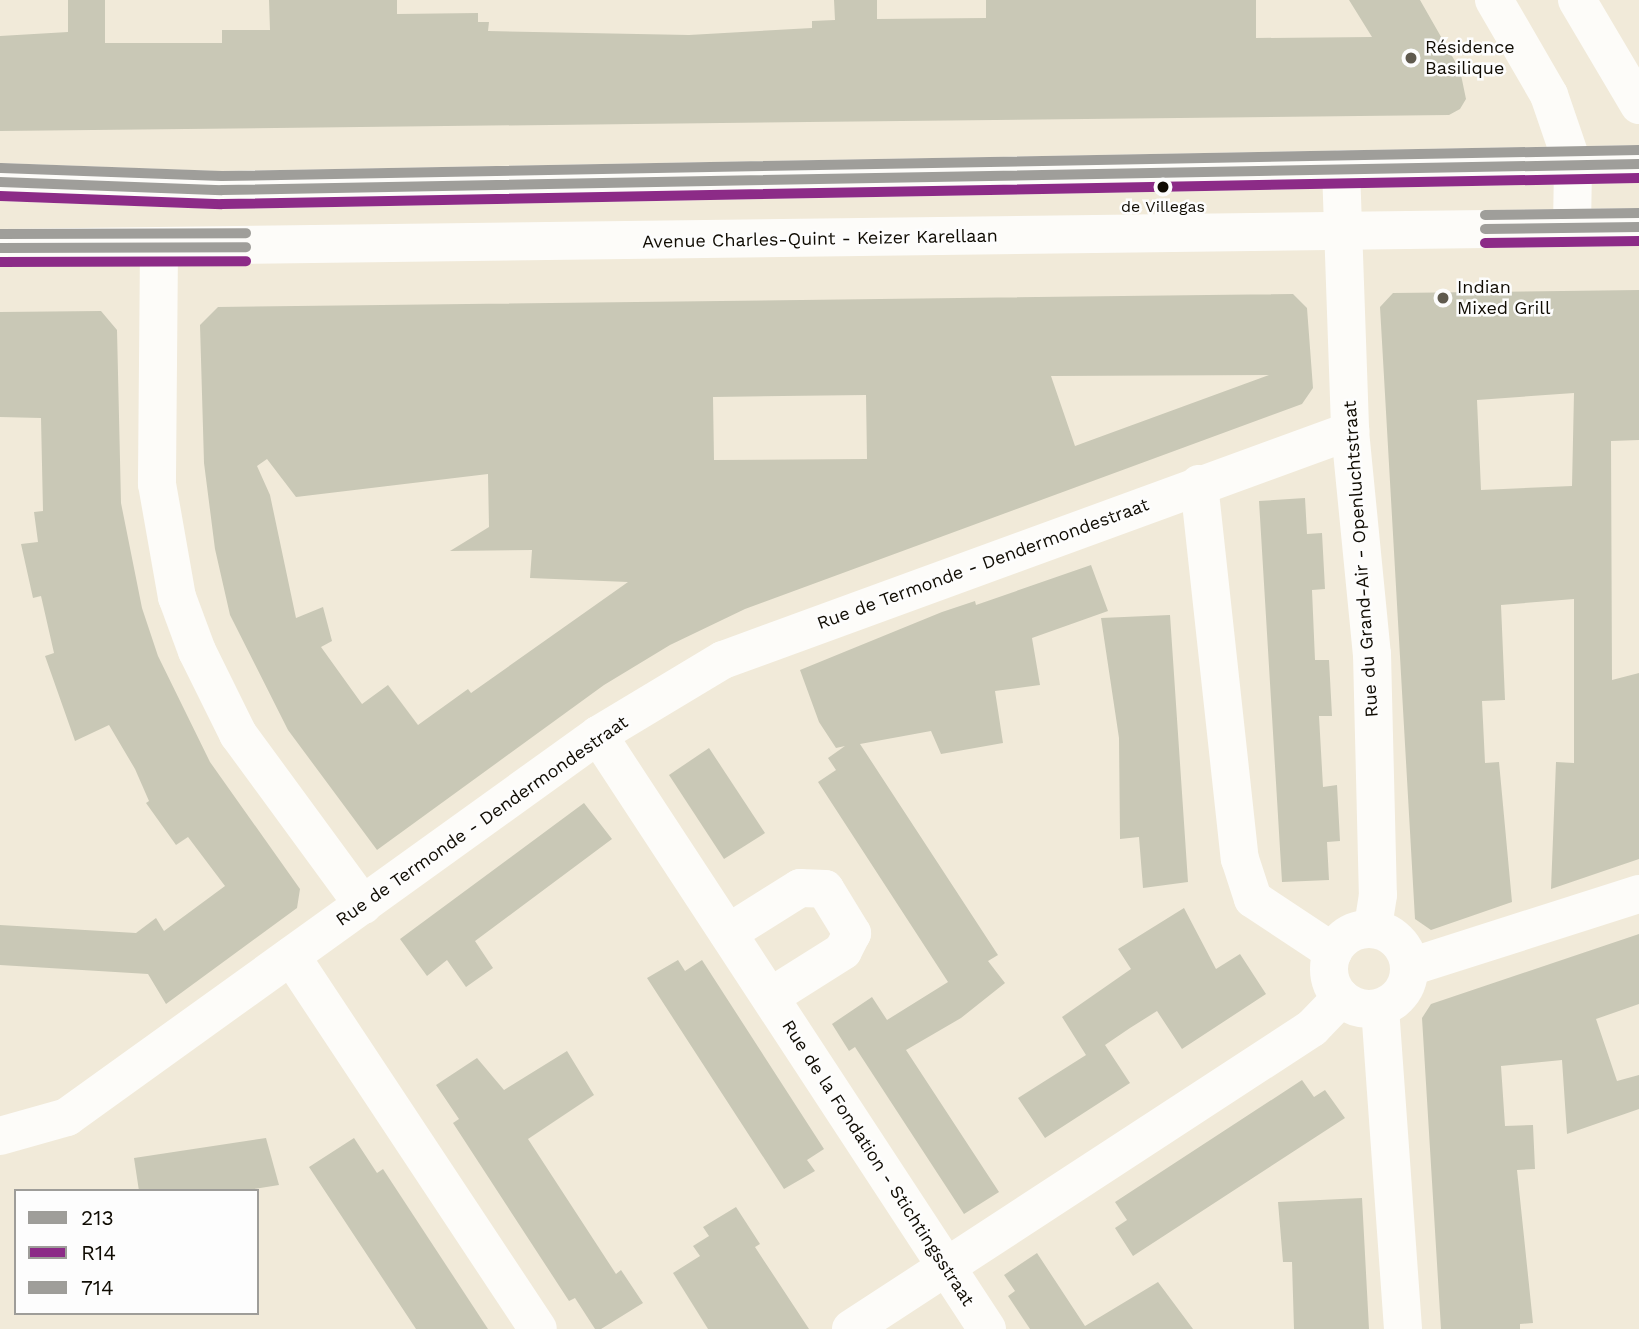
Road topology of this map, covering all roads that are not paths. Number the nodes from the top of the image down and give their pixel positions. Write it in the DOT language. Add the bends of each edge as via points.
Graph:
graph roads {
  1 [pos="1494,0"];
  2 [pos="1577,0"];
  3 [pos="1639,105"];
  4 [pos="1639,164"];
  5 [pos="1573,165"];
  6 [pos="1341,169"];
  7 [pos="0,182"];
  8 [pos="1639,227"];
  9 [pos="1572,228"];
  10 [pos="1343,231"];
  11 [pos="0,248"];
  12 [pos="159,248"];
  13 [pos="1350,431"];
  14 [pos="1199,484"];
  15 [pos="598,735"];
  16 [pos="1639,894"];
  17 [pos="363,905"];
  18 [pos="1373,928"];
  19 [pos="728,933"];
  20 [pos="1333,952"];
  21 [pos="291,956"];
  22 [pos="1410,967"];
  23 [pos="770,997"];
  24 [pos="1341,998"];
  25 [pos="1380,1008"];
  26 [pos="0,1136"];
  27 [pos="946,1266"];
  28 [pos="538,1329"];
  29 [pos="851,1329"];
  30 [pos="987,1329"];
  31 [pos="1403,1329"];
  1 -- 5 [label="street" via="1549,95"];
  2 -- 3 [label="street"];
  4 -- 5 [label="street"];
  5 -- 6 [label="street"];
  5 -- 9 [label="street"];
  6 -- 7 [label="street" via="222,190"];
  6 -- 10 [label="street, Rue du Grand-Air - Openluchtstraat"];
  8 -- 9 [label="street, Avenue Charles-Quint - Keizer Karellaan"];
  9 -- 10 [label="street, Avenue Charles-Quint - Keizer Karellaan"];
  10 -- 12 [label="street, Avenue Charles-Quint - Keizer Karellaan"];
  10 -- 13 [label="street, Rue du Grand-Air - Openluchtstraat"];
  11 -- 12 [label="street, Avenue Charles-Quint - Keizer Karellaan"];
  12 -- 17 [label="street" via="157,484 177,597 197,651 238,734"];
  13 -- 14 [label="street, Rue de Termonde - Dendermondestraat"];
  13 -- 18 [label="street, Rue du Grand-Air - Openluchtstraat" via="1372,654 1378,895"];
  14 -- 15 [label="street, Rue de Termonde - Dendermondestraat" via="723,660"];
  14 -- 20 [label="street" via="1240,859 1253,899"];
  15 -- 17 [label="street, Rue de Termonde - Dendermondestraat"];
  15 -- 19 [label="street, Rue de la Fondation - Stichtingsstraat"];
  16 -- 22 [label="street"];
  17 -- 21 [label="street, Rue de Termonde - Dendermondestraat"];
  18 -- 20 [label="street" via="1345,936"];
  18 -- 22 [label="street" via="1396,939"];
  19 -- 23 [label="street, Rue de la Fondation - Stichtingsstraat"];
  19 -- 23 [label="street" via="800,888 825,889 852,933 843,951"];
  20 -- 24 [label="street" via="1331,981"];
  21 -- 26 [label="street, Rue de Termonde - Dendermondestraat" via="67,1117"];
  21 -- 28 [label="street"];
  22 -- 25 [label="street" via="1405,988"];
  23 -- 27 [label="street, Rue de la Fondation - Stichtingsstraat"];
  24 -- 25 [label="street" via="1359,1008"];
  24 -- 27 [label="street" via="1312,1028"];
  25 -- 31 [label="street"];
  27 -- 29 [label="street"];
  27 -- 30 [label="street, Rue de la Fondation - Stichtingsstraat"];
}
